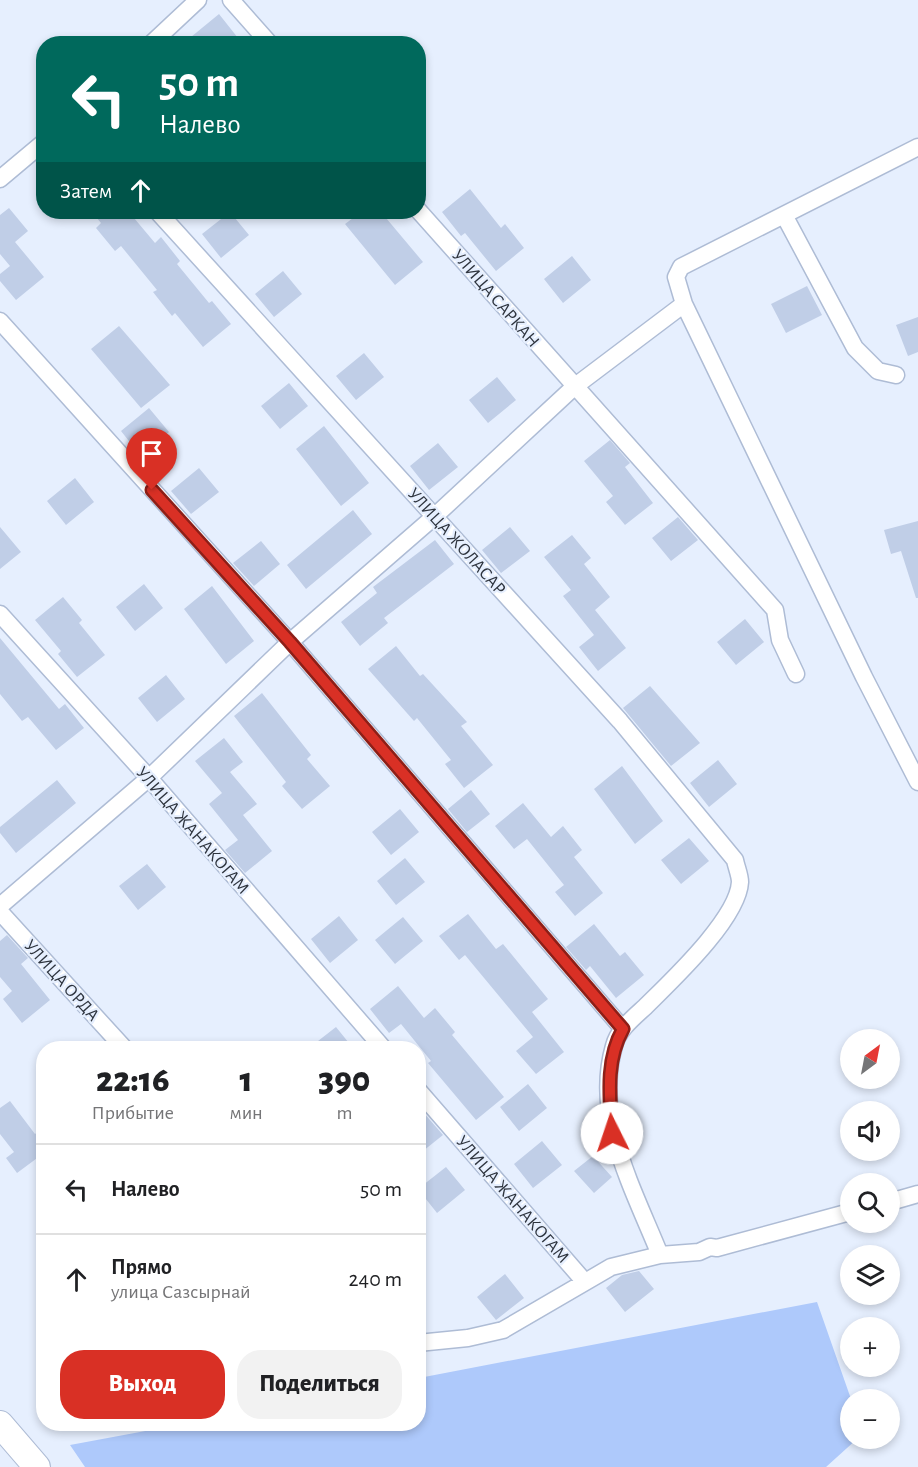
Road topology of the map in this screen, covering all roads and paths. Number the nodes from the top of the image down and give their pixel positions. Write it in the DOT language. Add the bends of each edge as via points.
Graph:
graph roads {
  1 [pos="198,0"];
  2 [pos="231,0"];
  3 [pos="160,36"];
  4 [pos="263,36"];
  5 [pos="918,147"];
  6 [pos="36,149"];
  7 [pos="0,179"];
  8 [pos="784,215"];
  9 [pos="164,219"];
  10 [pos="426,219"];
  11 [pos="684,304"];
  12 [pos="0,321"];
  13 [pos="896,375"];
  14 [pos="574,387"];
  15 [pos="435,516"];
  16 [pos="0,614"];
  17 [pos="290,642"];
  18 [pos="796,674"];
  19 [pos="149,778"];
  20 [pos="918,782"];
  21 [pos="0,906"];
  22 [pos="0,912"];
  23 [pos="623,1029"];
  24 [pos="118,1041"];
  25 [pos="377,1041"];
  26 [pos="426,1099"];
  27 [pos="918,1194"];
  28 [pos="900,1199"];
  29 [pos="840,1215"];
  30 [pos="660,1255"];
  31 [pos="584,1281"];
  32 [pos="426,1342"];
  33 [pos="0,1424"];
  34 [pos="0,1449"];
  35 [pos="15,1467"];
  36 [pos="37,1467"];
  1 -- 3 [label="street"];
  2 -- 4 [label="street"];
  5 -- 8 [label="street"];
  6 -- 7 [label="street"];
  8 -- 11 [label="street" via="681,267 676,277"];
  8 -- 13 [label="street" via="855,348 878,371"];
  9 -- 15 [label="street, УЛИЦА ЖОЛАСАР"];
  10 -- 14 [label="street, УЛИЦА САРКАН"];
  11 -- 14 [label="street"];
  11 -- 20 [label="street"];
  12 -- 17 [label="street"];
  14 -- 15 [label="street"];
  14 -- 18 [label="street, УЛИЦА САРКАН" via="774,610 780,639"];
  15 -- 17 [label="street"];
  15 -- 23 [label="street, УЛИЦА ЖОЛАСАР" via="694,807 735,860 740,882 731,906 693,959"];
  16 -- 19 [label="street, УЛИЦА ЖАНАКОГАМ"];
  17 -- 19 [label="street"];
  17 -- 23 [label="street"];
  19 -- 21 [label="street"];
  19 -- 25 [label="street, УЛИЦА ЖАНАКОГАМ"];
  22 -- 24 [label="street, УЛИЦА ОРДА"];
  23 -- 30 [label="street" via="614,1045 609,1086 612,1133"];
  26 -- 31 [label="street, УЛИЦА ЖАНАКОГАМ"];
  27 -- 28 [label="street"];
  29 -- 30 [label="street" via="717,1248"];
  30 -- 31 [label="street" via="611,1268"];
  31 -- 32 [label="street" via="503,1330"];
  33 -- 36 [label="highway"];
  34 -- 35 [label="highway"];
}
